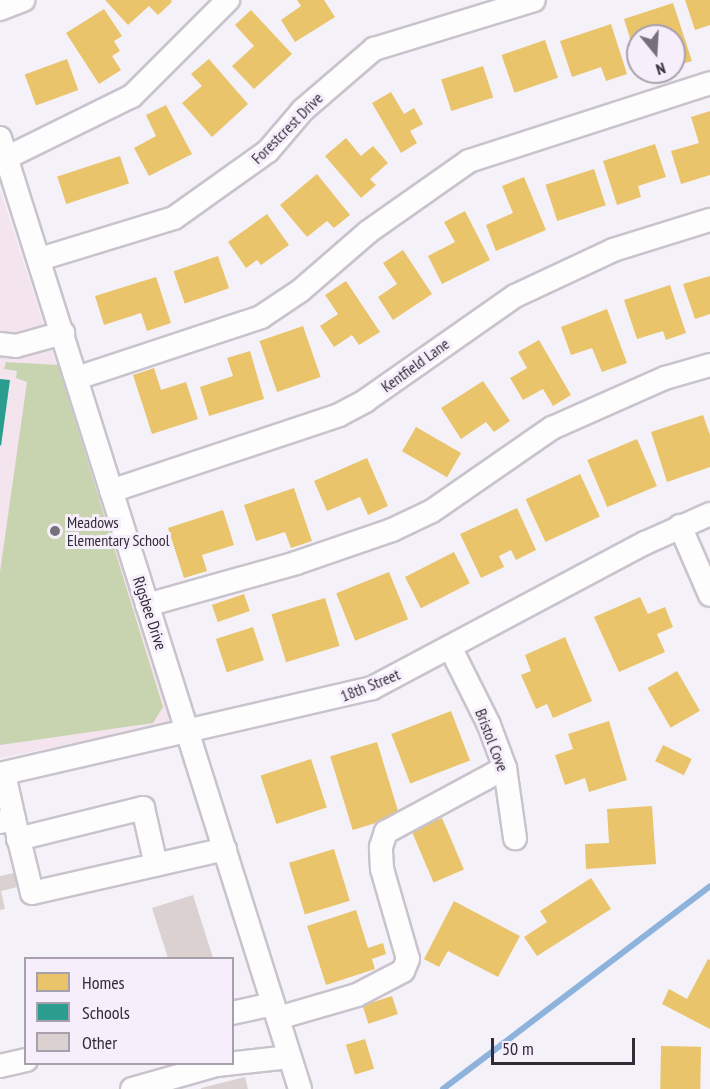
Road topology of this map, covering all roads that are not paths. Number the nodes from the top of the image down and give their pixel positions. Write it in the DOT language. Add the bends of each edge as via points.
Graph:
graph roads {
  1 [pos="23,0"];
  2 [pos="228,0"];
  3 [pos="534,0"];
  4 [pos="0,9"];
  5 [pos="710,83"];
  6 [pos="2,144"];
  7 [pos="710,220"];
  8 [pos="40,259"];
  9 [pos="63,333"];
  10 [pos="0,344"];
  11 [pos="710,365"];
  12 [pos="77,378"];
  13 [pos="111,491"];
  14 [pos="710,514"];
  15 [pos="680,526"];
  16 [pos="710,595"];
  17 [pos="147,605"];
  18 [pos="450,647"];
  19 [pos="188,733"];
  20 [pos="505,768"];
  21 [pos="2,774"];
  22 [pos="11,827"];
  23 [pos="515,838"];
  24 [pos="225,849"];
  25 [pos="156,865"];
  26 [pos="275,1011"];
  27 [pos="234,1013"];
  28 [pos="290,1057"];
  29 [pos="24,1060"];
  30 [pos="234,1062"];
  31 [pos="214,1065"];
  32 [pos="0,1066"];
  33 [pos="132,1089"];
  34 [pos="300,1089"];
  1 -- 4 [label="street"];
  2 -- 6 [label="street" via="132,96"];
  3 -- 8 [label="street, Forestcrest Drive" via="374,49 303,110 268,152 174,218"];
  5 -- 12 [label="street" via="469,161 368,232 300,291 261,317"];
  6 -- 8 [label="street, Rigsbee Drive"];
  7 -- 13 [label="street, Kentfield Lane" via="613,250 523,291 339,415"];
  8 -- 9 [label="street, Rigsbee Drive"];
  9 -- 10 [label="street" via="16,346"];
  9 -- 12 [label="street, Rigsbee Drive"];
  11 -- 17 [label="street" via="665,378 552,428 432,511 392,530 296,563"];
  12 -- 13 [label="street, Rigsbee Drive"];
  13 -- 17 [label="street, Rigsbee Drive"];
  14 -- 15 [label="street, 18th Street"];
  15 -- 16 [label="street"];
  15 -- 18 [label="street, 18th Street"];
  17 -- 19 [label="street, Rigsbee Drive"];
  18 -- 19 [label="street, 18th Street" via="361,691"];
  18 -- 20 [label="street, Bristol Cove" via="489,725"];
  19 -- 21 [label="street, 18th Street"];
  19 -- 24 [label="street, Rigsbee Drive"];
  20 -- 23 [label="street, Bristol Cove"];
  20 -- 26 [label="street" via="386,832 381,847 382,869 408,959 403,971 357,995"];
  21 -- 22 [label="street"];
  22 -- 25 [label="street" via="143,808"];
  22 -- 25 [label="street" via="32,893"];
  24 -- 25 [label="street"];
  24 -- 26 [label="street, Rigsbee Drive"];
  26 -- 27 [label="street"];
  26 -- 28 [label="street, Rigsbee Drive"];
  28 -- 30 [label="street"];
  28 -- 34 [label="street, Rigsbee Drive"];
  29 -- 32 [label="street"];
  31 -- 33 [label="street"];
}
